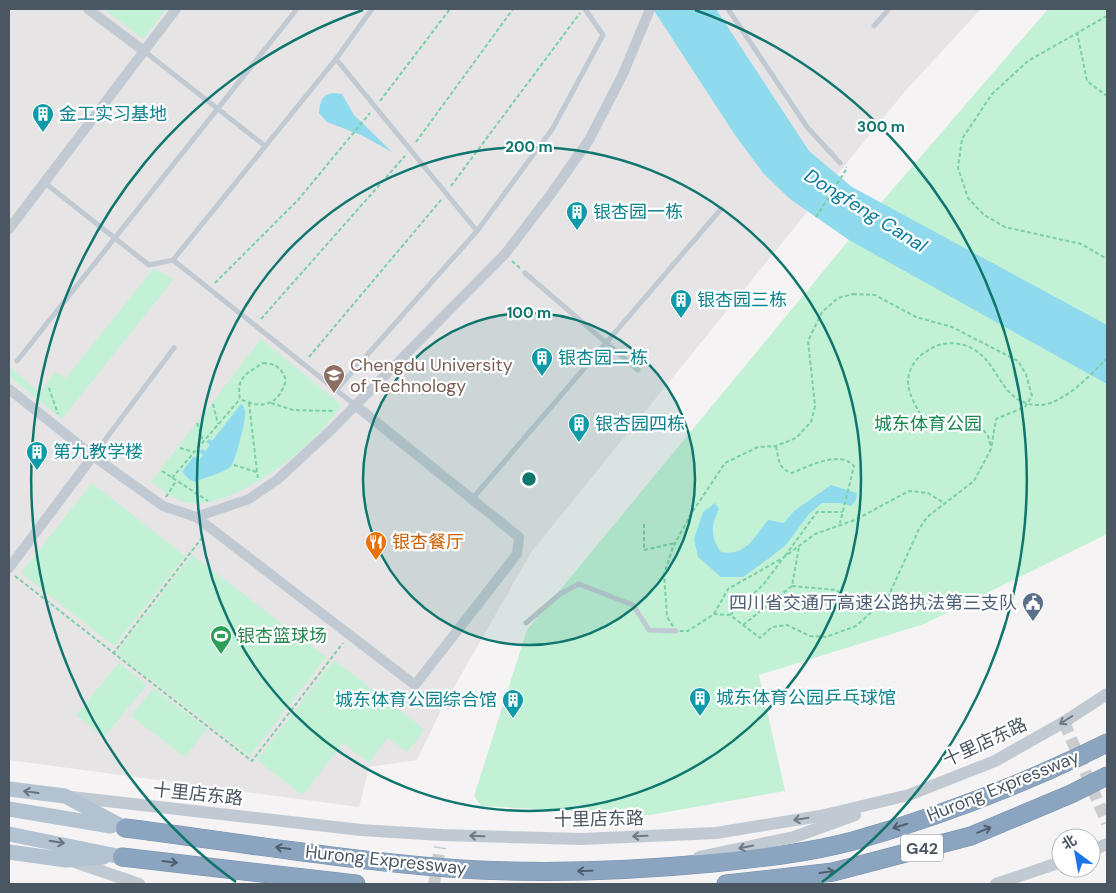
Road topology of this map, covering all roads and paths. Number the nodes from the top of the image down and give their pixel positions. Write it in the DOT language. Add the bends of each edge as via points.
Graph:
graph roads {
  1 [pos="88,9"];
  2 [pos="176,9"];
  3 [pos="297,9"];
  4 [pos="372,9"];
  5 [pos="450,9"];
  6 [pos="513,9"];
  7 [pos="584,9"];
  8 [pos="650,9"];
  9 [pos="728,9"];
  10 [pos="889,9"];
  11 [pos="1107,16"];
  12 [pos="874,26"];
  13 [pos="1077,32"];
  14 [pos="144,51"];
  15 [pos="336,59"];
  16 [pos="1107,96"];
  17 [pos="376,106"];
  18 [pos="218,109"];
  19 [pos="265,146"];
  20 [pos="410,150"];
  21 [pos="840,163"];
  22 [pos="847,168"];
  23 [pos="44,183"];
  24 [pos="721,209"];
  25 [pos="816,217"];
  26 [pos="9,229"];
  27 [pos="477,231"];
  28 [pos="117,238"];
  29 [pos="505,254"];
  30 [pos="1107,259"];
  31 [pos="173,260"];
  32 [pos="525,273"];
  33 [pos="210,288"];
  34 [pos="256,325"];
  35 [pos="606,344"];
  36 [pos="174,348"];
  37 [pos="1107,358"];
  38 [pos="17,361"];
  39 [pos="638,370"];
  40 [pos="48,388"];
  41 [pos="336,389"];
  42 [pos="9,390"];
  43 [pos="240,399"];
  44 [pos="249,403"];
  45 [pos="271,403"];
  46 [pos="213,404"];
  47 [pos="356,405"];
  48 [pos="347,413"];
  49 [pos="197,423"];
  50 [pos="218,424"];
  51 [pos="66,434"];
  52 [pos="203,441"];
  53 [pos="776,446"];
  54 [pos="180,448"];
  55 [pos="991,449"];
  56 [pos="194,452"];
  57 [pos="93,456"];
  58 [pos="234,465"];
  59 [pos="162,471"];
  60 [pos="257,472"];
  61 [pos="172,478"];
  62 [pos="176,480"];
  63 [pos="259,493"];
  64 [pos="473,498"];
  65 [pos="944,503"];
  66 [pos="163,506"];
  67 [pos="219,508"];
  68 [pos="842,512"];
  69 [pos="196,518"];
  70 [pos="644,524"];
  71 [pos="840,525"];
  72 [pos="210,527"];
  73 [pos="676,542"];
  74 [pos="799,546"];
  75 [pos="784,557"];
  76 [pos="9,568"];
  77 [pos="792,586"];
  78 [pos="878,605"];
  79 [pos="714,614"];
  80 [pos="730,615"];
  81 [pos="526,623"];
  82 [pos="742,625"];
  83 [pos="676,631"];
  84 [pos="349,635"];
  85 [pos="113,654"];
  86 [pos="1107,694"];
  87 [pos="1107,743"];
  88 [pos="1107,776"];
  89 [pos="9,789"];
  90 [pos="909,795"];
  91 [pos="65,796"];
  92 [pos="9,809"];
  93 [pos="124,828"];
  94 [pos="9,834"];
  95 [pos="9,852"];
  96 [pos="122,856"];
  97 [pos="66,860"];
  98 [pos="1051,865"];
  99 [pos="612,871"];
  100 [pos="138,884"];
  101 [pos="356,884"];
  102 [pos="726,884"];
  103 [pos="996,884"];
  1 -- 14 [label="street"];
  2 -- 14 [label="street"];
  3 -- 18 [label="lane"];
  4 -- 15 [label="lane"];
  5 -- 17 [label="path"];
  6 -- 20 [label="path"];
  7 -- 27 [label="lane" via="603,35 553,128"];
  8 -- 29 [label="street" via="623,74 588,140"];
  9 -- 21 [label="lane" via="807,127"];
  10 -- 12 [label="lane"];
  11 -- 13 [label="path"];
  13 -- 16 [label="path" via="1086,81"];
  13 -- 30 [label="path" via="1028,60 992,94 962,139 958,168 968,198 984,215 1005,227 1081,244"];
  14 -- 18 [label="lane"];
  14 -- 23 [label="street"];
  15 -- 17 [label="lane"];
  15 -- 19 [label="lane"];
  17 -- 20 [label="lane"];
  17 -- 33 [label="path" via="298,200"];
  18 -- 19 [label="lane"];
  18 -- 28 [label="lane"];
  19 -- 31 [label="lane"];
  20 -- 27 [label="lane"];
  20 -- 34 [label="path"];
  22 -- 25 [label="path"];
  23 -- 26 [label="street"];
  23 -- 28 [label="lane"];
  24 -- 35 [label="lane"];
  27 -- 41 [label="lane"];
  28 -- 31 [label="lane" via="149,265"];
  28 -- 38 [label="lane"];
  29 -- 32 [label="path"];
  29 -- 47 [label="street"];
  31 -- 33 [label="lane"];
  32 -- 35 [label="lane"];
  33 -- 34 [label="lane"];
  34 -- 41 [label="lane"];
  35 -- 39 [label="lane"];
  35 -- 64 [label="lane"];
  36 -- 57 [label="lane"];
  37 -- 55 [label="path, bridge" via="1090,376 1055,402 1037,405 1021,402 1006,389 982,353 970,346 942,343 918,356 908,378 913,402 924,420 945,431 969,424 981,427 988,436"];
  40 -- 51 [label="path"];
  41 -- 47 [label="lane"];
  42 -- 51 [label="street"];
  43 -- 44 [label="path"];
  43 -- 45 [label="path" via="238,386 244,375 263,363 272,364 281,368 286,380 283,392"];
  43 -- 50 [label="path"];
  44 -- 45 [label="path"];
  44 -- 60 [label="path"];
  45 -- 48 [label="path" via="294,410"];
  46 -- 50 [label="path"];
  47 -- 48 [label="street"];
  47 -- 64 [label="street"];
  48 -- 63 [label="street" via="285,473"];
  49 -- 52 [label="path"];
  50 -- 52 [label="path"];
  51 -- 57 [label="street"];
  52 -- 56 [label="path"];
  53 -- 55 [label="path" via="796,438 811,422 815,406 808,341 822,312 838,298 853,294 875,295 916,317 952,327 1018,361 1026,374 1032,396 1025,407 996,419"];
  53 -- 68 [label="path" via="780,465 792,473 816,463 841,458 854,466"];
  53 -- 73 [label="path" via="758,447 725,463"];
  54 -- 56 [label="path"];
  55 -- 65 [label="path" via="974,481"];
  56 -- 61 [label="path"];
  57 -- 66 [label="street"];
  57 -- 76 [label="street"];
  58 -- 60 [label="path"];
  59 -- 61 [label="path"];
  60 -- 63 [label="path"];
  61 -- 62 [label="path"];
  62 -- 66 [label="path" via="167,492"];
  62 -- 67 [label="path"];
  63 -- 67 [label="street"];
  64 -- 84 [label="street" via="519,537 517,554 415,685"];
  65 -- 71 [label="path" via="928,493 909,491"];
  65 -- 78 [label="path" via="919,530 888,597"];
  66 -- 69 [label="street"];
  67 -- 69 [label="street"];
  68 -- 71 [label="path"];
  68 -- 75 [label="path" via="817,512"];
  69 -- 72 [label="street"];
  70 -- 73 [label="path" via="644,550"];
  71 -- 74 [label="path" via="814,534"];
  72 -- 84 [label="street"];
  72 -- 85 [label="path"];
  73 -- 83 [label="path" via="664,574 667,617"];
  74 -- 75 [label="path"];
  74 -- 77 [label="path"];
  75 -- 79 [label="path" via="728,589"];
  75 -- 80 [label="path" via="763,585"];
  76 -- 85 [label="path"];
  77 -- 78 [label="path" via="836,590 849,605"];
  77 -- 82 [label="path"];
  78 -- 82 [label="path" via="856,626 826,637 810,636 788,625 772,627 760,638"];
  79 -- 80 [label="path"];
  79 -- 83 [label="path" via="688,631"];
  80 -- 82 [label="path"];
  81 -- 83 [label="lane" via="560,594 579,584 633,605 649,630"];
  84 -- 85 [label="path" via="252,761"];
  86 -- 90 [label="street, 十里店东路, one-way" via="995,761"];
  87 -- 99 [label="highway, Hurong Expressway / G42, one-way" via="970,804 851,841 770,857"];
  102 -- 88 [label="highway, Hurong Expressway / G42, one-way" via="833,872 971,836"];
  91 -- 89 [label="main road, one-way"];
  90 -- 91 [label="street, 十里店东路, one-way" via="820,816 716,833 441,841"];
  90 -- 99 [label="street, one-way" via="794,837"];
  91 -- 93 [label="main road"];
  92 -- 93 [label="main road"];
  99 -- 93 [label="highway, Hurong Expressway / G42, one-way" via="460,869"];
  94 -- 96 [label="main road, one-way"];
  95 -- 97 [label="main road"];
  96 -- 97 [label="main road"];
  96 -- 101 [label="highway, Hurong Expressway, one-way"];
  97 -- 100 [label="street"];
  98 -- 103 [label="street"];
}
